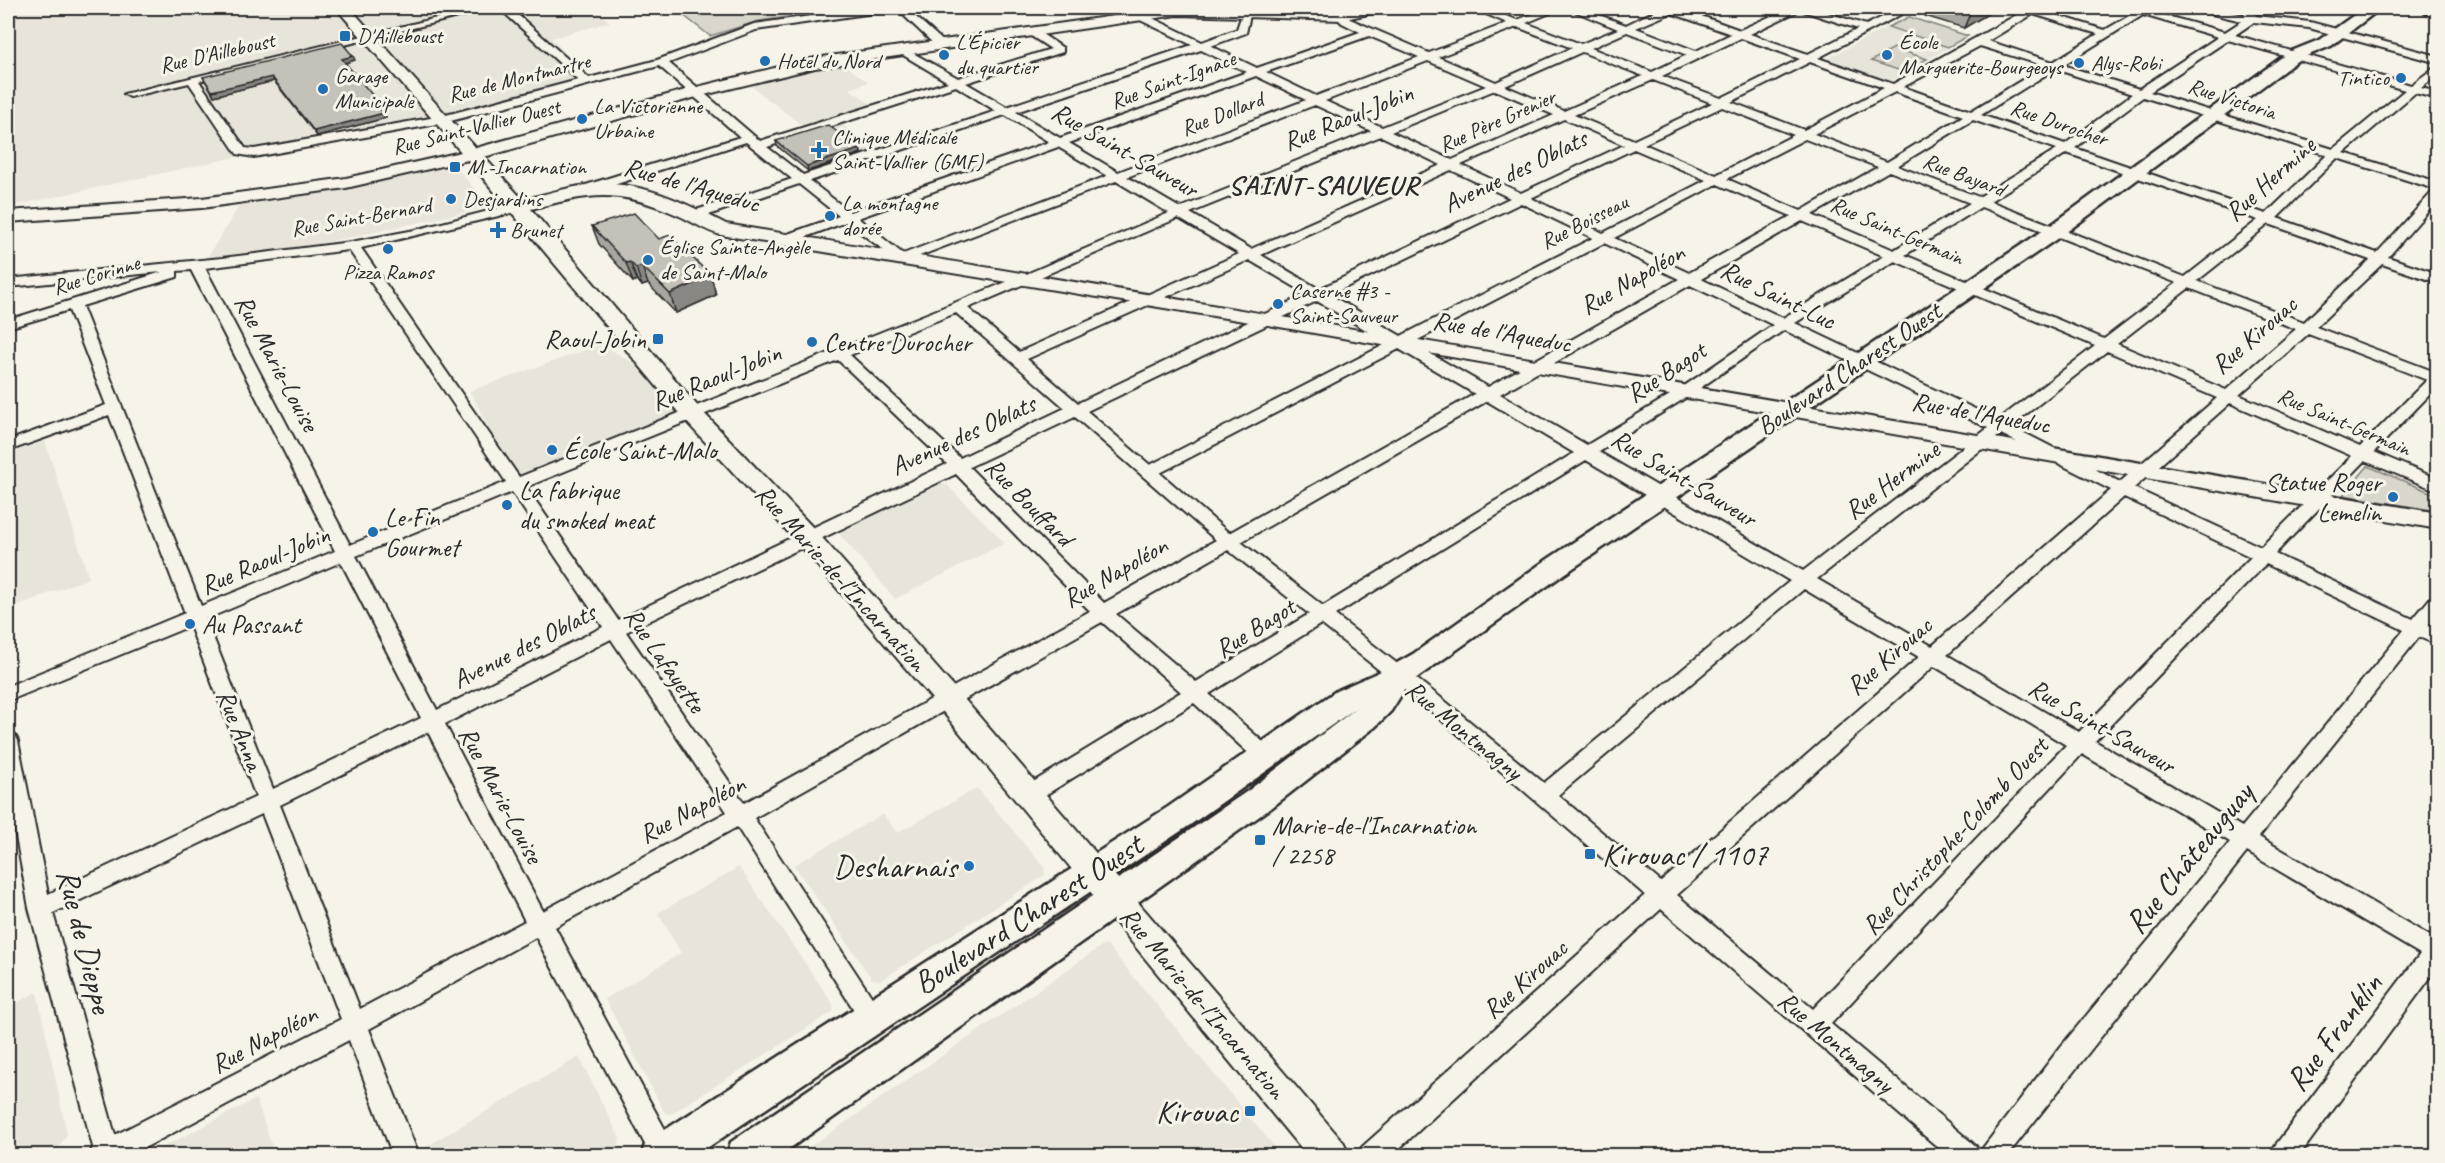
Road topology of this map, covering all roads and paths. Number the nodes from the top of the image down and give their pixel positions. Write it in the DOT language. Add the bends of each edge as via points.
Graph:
graph roads {
  1 [pos="343,8"];
  2 [pos="489,8"];
  3 [pos="504,8"];
  4 [pos="887,8"];
  5 [pos="901,8"];
  6 [pos="1377,8"];
  7 [pos="1477,8"];
  8 [pos="1557,8"];
  9 [pos="1572,8"];
  10 [pos="1670,8"];
  11 [pos="1796,8"];
  12 [pos="1803,8"];
  13 [pos="1908,8"];
  14 [pos="2199,8"];
  15 [pos="2349,8"];
  16 [pos="2373,8"];
  17 [pos="2423,8"];
  18 [pos="2033,9"];
  19 [pos="2135,10"];
  20 [pos="1136,12"];
  21 [pos="1336,12"];
  22 [pos="1247,13"];
  23 [pos="2250,13"];
  24 [pos="2438,17"];
  25 [pos="1518,24"];
  26 [pos="1628,29"];
  27 [pos="1867,29"];
  28 [pos="2330,31"];
  29 [pos="1032,32"];
  30 [pos="1369,32"];
  31 [pos="1740,33"];
  32 [pos="2108,33"];
  33 [pos="2227,36"];
  34 [pos="369,37"];
  35 [pos="1980,42"];
  36 [pos="941,45"];
  37 [pos="1202,46"];
  38 [pos="1582,48"];
  39 [pos="902,50"];
  40 [pos="1697,55"];
  41 [pos="2295,55"];
  42 [pos="2071,56"];
  43 [pos="1430,58"];
  44 [pos="1811,58"];
  45 [pos="2438,60"];
  46 [pos="661,62"];
  47 [pos="2055,65"];
  48 [pos="2438,68"];
  49 [pos="1257,72"];
  50 [pos="1652,76"];
  51 [pos="192,79"];
  52 [pos="2103,80"];
  53 [pos="587,82"];
  54 [pos="957,83"];
  55 [pos="1495,86"];
  56 [pos="1894,88"];
  57 [pos="2413,90"];
  58 [pos="694,92"];
  59 [pos="2142,92"];
  60 [pos="130,94"];
  61 [pos="2438,96"];
  62 [pos="1317,101"];
  63 [pos="1721,103"];
  64 [pos="1006,112"];
  65 [pos="1565,114"];
  66 [pos="1975,116"];
  67 [pos="2215,116"];
  68 [pos="442,119"];
  69 [pos="1380,132"];
  70 [pos="1803,135"];
  71 [pos="748,138"];
  72 [pos="1060,143"];
  73 [pos="1636,144"];
  74 [pos="760,145"];
  75 [pos="2067,148"];
  76 [pos="2336,154"];
  77 [pos="472,155"];
  78 [pos="1450,165"];
  79 [pos="1887,167"];
  80 [pos="2137,173"];
  81 [pos="1118,176"];
  82 [pos="1715,178"];
  83 [pos="801,180"];
  84 [pos="2438,186"];
  85 [pos="2438,192"];
  86 [pos="562,197"];
  87 [pos="1521,199"];
  88 [pos="1979,203"];
  89 [pos="519,207"];
  90 [pos="1179,213"];
  91 [pos="695,215"];
  92 [pos="1801,215"];
  93 [pos="8,217"];
  94 [pos="848,218"];
  95 [pos="2268,219"];
  96 [pos="2054,232"];
  97 [pos="1601,237"];
  98 [pos="787,239"];
  99 [pos="353,246"];
  100 [pos="1248,254"];
  101 [pos="1896,255"];
  102 [pos="901,259"];
  103 [pos="2379,259"];
  104 [pos="197,267"];
  105 [pos="1029,278"];
  106 [pos="1689,279"];
  107 [pos="2438,279"];
  108 [pos="8,283"];
  109 [pos="2187,284"];
  110 [pos="1972,288"];
  111 [pos="1317,295"];
  112 [pos="1150,299"];
  113 [pos="74,304"];
  114 [pos="958,307"];
  115 [pos="1268,319"];
  116 [pos="9,320"];
  117 [pos="1782,325"];
  118 [pos="2306,328"];
  119 [pos="1398,343"];
  120 [pos="2103,345"];
  121 [pos="840,354"];
  122 [pos="1017,358"];
  123 [pos="1858,362"];
  124 [pos="1533,367"];
  125 [pos="2437,378"];
  126 [pos="1685,392"];
  127 [pos="1485,394"];
  128 [pos="2226,396"];
  129 [pos="116,407"];
  130 [pos="1789,409"];
  131 [pos="1078,411"];
  132 [pos="692,414"];
  133 [pos="1991,435"];
  134 [pos="8,446"];
  135 [pos="1588,452"];
  136 [pos="2361,453"];
  137 [pos="2060,456"];
  138 [pos="959,467"];
  139 [pos="1151,471"];
  140 [pos="2142,471"];
  141 [pos="517,485"];
  142 [pos="2438,486"];
  143 [pos="2122,489"];
  144 [pos="1661,497"];
  145 [pos="2316,500"];
  146 [pos="2438,521"];
  147 [pos="808,538"];
  148 [pos="1227,540"];
  149 [pos="346,554"];
  150 [pos="2261,555"];
  151 [pos="1803,580"];
  152 [pos="2438,601"];
  153 [pos="1102,612"];
  154 [pos="195,616"];
  155 [pos="1322,617"];
  156 [pos="2416,628"];
  157 [pos="613,630"];
  158 [pos="2438,638"];
  159 [pos="1931,657"];
  160 [pos="1398,676"];
  161 [pos="8,694"];
  162 [pos="1197,694"];
  163 [pos="949,700"];
  164 [pos="434,723"];
  165 [pos="8,741"];
  166 [pos="2079,744"];
  167 [pos="1264,755"];
  168 [pos="1544,795"];
  169 [pos="1027,796"];
  170 [pos="269,803"];
  171 [pos="741,816"];
  172 [pos="2243,841"];
  173 [pos="1104,885"];
  174 [pos="1661,895"];
  175 [pos="40,908"];
  176 [pos="538,924"];
  177 [pos="2437,951"];
  178 [pos="871,1016"];
  179 [pos="1815,1024"];
  180 [pos="353,1025"];
  181 [pos="662,1154"];
  182 [pos="106,1155"];
  183 [pos="406,1155"];
  184 [pos="745,1155"];
  185 [pos="1331,1155"];
  186 [pos="1371,1155"];
  187 [pos="1968,1155"];
  188 [pos="1991,1155"];
  189 [pos="2283,1155"];
  1 -- 34 [label="street, Rue Marie-de-l'Incarnation"];
  2 -- 34 [label="street, Rue D'Ailleboust"];
  3 -- 53 [label="street"];
  4 -- 46 [label="street, Rue de Montmartre" via="754,27"];
  5 -- 36 [label="street"];
  6 -- 21 [label="street, Rue Saint-Vallier Ouest"];
  7 -- 25 [label="street, Rue Bayard"];
  8 -- 25 [label="street, Rue Dollard"];
  9 -- 26 [label="street"];
  10 -- 26 [label="street, Rue Raoul-Jobin"];
  10 -- 31 [label="street, Rue Durocher"];
  11 -- 31 [label="street, Rue Père Grenier"];
  12 -- 27 [label="street"];
  13 -- 27 [label="street, Avenue des Oblats"];
  14 -- 23 [label="street"];
  15 -- 28 [label="main road, Boulevard Charest Ouest"];
  16 -- 28 [label="main road, Boulevard Charest Ouest"];
  17 -- 24 [label="street"];
  18 -- 32 [label="street"];
  18 -- 35 [label="street, Rue Boisseau"];
  19 -- 32 [label="street, Rue Napoléon"];
  19 -- 33 [label="street"];
  20 -- 22 [label="street, Rue Saint-Vallier Ouest"];
  20 -- 29 [label="street, Rue Saint-Vallier Ouest"];
  20 -- 37 [label="street, Rue Saint-Luc"];
  21 -- 22 [label="street, Rue Saint-Vallier Ouest"];
  21 -- 30 [label="street, Rue Saint-Germain"];
  22 -- 37 [label="street" via="1242,31"];
  23 -- 28 [label="street"];
  23 -- 33 [label="street, Rue Bagot"];
  25 -- 38 [label="street, Rue Bayard"];
  25 -- 43 [label="street, Rue Dollard"];
  26 -- 38 [label="street, Rue Raoul-Jobin"];
  26 -- 40 [label="street"];
  27 -- 44 [label="street, Avenue des Oblats"];
  28 -- 41 [label="main road, Boulevard Charest Ouest" via="2325,43"];
  28 -- 45 [label="street"];
  29 -- 36 [label="street, Rue Saint-Vallier Ouest"];
  29 -- 54 [label="street" via="1059,50"];
  30 -- 43 [label="street, Rue Saint-Germain"];
  30 -- 49 [label="street, Rue Saint-Ignace"];
  31 -- 40 [label="street, Rue Père Grenier"];
  31 -- 44 [label="street, Rue Durocher"];
  32 -- 42 [label="street, Rue Napoléon"];
  33 -- 41 [label="street"];
  33 -- 59 [label="street, Rue Bagot"];
  34 -- 51 [label="street, Rue D'Ailleboust"];
  34 -- 68 [label="street, Rue Marie-de-l'Incarnation"];
  35 -- 47 [label="street, Rue Victoria"];
  35 -- 56 [label="street, Rue Boisseau"];
  36 -- 39 [label="street, Rue Saint-Vallier Ouest"];
  37 -- 49 [label="street, Rue Saint-Luc"];
  37 -- 64 [label="street"];
  38 -- 50 [label="street, Rue Bayard"];
  38 -- 55 [label="street, Rue Raoul-Jobin"];
  39 -- 54 [label="street, Rue Saint-Sauveur"];
  39 -- 58 [label="street, Rue Saint-Vallier Ouest" via="784,68"];
  40 -- 50 [label="street, Rue Père Grenier"];
  41 -- 57 [label="street"];
  41 -- 67 [label="main road, Boulevard Charest Ouest"];
  42 -- 47 [label="street, Rue Napoléon"];
  42 -- 52 [label="street"];
  43 -- 55 [label="street, Rue Saint-Germain"];
  43 -- 62 [label="street, Rue Dollard"];
  44 -- 56 [label="street, Rue Durocher"];
  44 -- 63 [label="street, Avenue des Oblats"];
  46 -- 53 [label="street, Rue de Montmartre"];
  46 -- 58 [label="street"];
  47 -- 52 [label="street, Rue Victoria"];
  47 -- 66 [label="street, Rue Napoléon"];
  48 -- 57 [label="street, Rue Hermine"];
  49 -- 62 [label="street, Rue Saint-Luc"];
  49 -- 72 [label="street, Rue Saint-Ignace"];
  50 -- 63 [label="street, Rue Bayard"];
  50 -- 65 [label="street, Rue Père Grenier"];
  51 -- 60 [label="street, Rue D'Ailleboust"];
  51 -- 68 [label="street, Rue de Montmartre" via="245,153 341,140"];
  52 -- 59 [label="street, Rue Victoria"];
  53 -- 68 [label="street, Rue de Montmartre"];
  54 -- 64 [label="street, Rue Saint-Sauveur"];
  54 -- 74 [label="street"];
  55 -- 65 [label="street, Rue Saint-Germain"];
  55 -- 69 [label="street, Rue Raoul-Jobin"];
  56 -- 66 [label="street, Rue Durocher"];
  56 -- 70 [label="street, Rue Boisseau"];
  57 -- 61 [label="street"];
  57 -- 76 [label="street, Rue Hermine"];
  58 -- 71 [label="street"];
  58 -- 77 [label="street, Rue Saint-Vallier Ouest"];
  59 -- 67 [label="street, Rue Victoria"];
  59 -- 75 [label="street, Rue Bagot"];
  62 -- 69 [label="street, Rue Saint-Luc"];
  62 -- 81 [label="street, Rue Dollard"];
  63 -- 70 [label="street, Rue Bayard"];
  63 -- 73 [label="street, Avenue des Oblats"];
  64 -- 72 [label="street, Rue Saint-Sauveur"];
  64 -- 83 [label="street"];
  65 -- 73 [label="street, Rue Saint-Germain"];
  65 -- 78 [label="street, Rue Père Grenier"];
  66 -- 75 [label="street, Rue Durocher"];
  66 -- 79 [label="street, Rue Napoléon"];
  67 -- 76 [label="street, Rue Victoria"];
  67 -- 80 [label="main road, Boulevard Charest Ouest"];
  68 -- 77 [label="street, Rue Marie-de-l'Incarnation"];
  69 -- 78 [label="street, Rue Saint-Luc"];
  69 -- 90 [label="street, Rue Raoul-Jobin"];
  70 -- 79 [label="street, Rue Bayard"];
  70 -- 82 [label="street, Rue Boisseau"];
  71 -- 74 [label="street"];
  71 -- 86 [label="street, Rue Saint-Bernard"];
  72 -- 81 [label="street, Rue Saint-Sauveur"];
  72 -- 94 [label="street, Rue Saint-Ignace"];
  73 -- 82 [label="street, Rue Saint-Germain"];
  73 -- 87 [label="street, Avenue des Oblats"];
  74 -- 83 [label="street"];
  75 -- 80 [label="street, Rue Durocher"];
  75 -- 88 [label="street, Rue Bagot"];
  76 -- 84 [label="street, Rue Victoria"];
  76 -- 95 [label="street, Rue Hermine"];
  77 -- 89 [label="street, Rue Marie-de-l'Incarnation"];
  77 -- 93 [label="street, Rue Saint-Vallier Ouest" via="273,195"];
  78 -- 87 [label="street, Rue Saint-Luc"];
  78 -- 100 [label="street, Rue Père Grenier"];
  79 -- 88 [label="street, Rue Bayard"];
  79 -- 92 [label="street, Rue Napoléon"];
  80 -- 95 [label="street, Rue Durocher"];
  80 -- 96 [label="main road, Boulevard Charest Ouest"];
  81 -- 90 [label="street, Rue Saint-Sauveur"];
  81 -- 102 [label="street, Rue Dollard"];
  82 -- 92 [label="street, Rue Saint-Germain"];
  82 -- 97 [label="street, Rue Boisseau"];
  83 -- 91 [label="street"];
  83 -- 94 [label="street"];
  85 -- 103 [label="street, Rue Kirouac"];
  86 -- 89 [label="street, Rue Saint-Bernard"];
  86 -- 91 [label="street, Rue de l'Aqueduc" via="605,189 623,190"];
  87 -- 97 [label="street, Rue Saint-Luc"];
  87 -- 111 [label="street, Avenue des Oblats"];
  88 -- 96 [label="street, Rue Bayard"];
  88 -- 101 [label="street, Rue Bagot"];
  89 -- 99 [label="street, Rue Saint-Bernard"];
  89 -- 132 [label="street, Rue Marie-de-l'Incarnation"];
  90 -- 100 [label="street, Rue Saint-Sauveur"];
  90 -- 105 [label="street, Rue Raoul-Jobin"];
  91 -- 98 [label="street, Rue de l'Aqueduc" via="721,229"];
  92 -- 101 [label="street, Rue Saint-Germain"];
  92 -- 106 [label="street, Rue Napoléon"];
  94 -- 98 [label="street, Rue Saint-Ignace"];
  94 -- 102 [label="street"];
  95 -- 103 [label="street, Rue Durocher"];
  95 -- 109 [label="street, Rue Hermine"];
  96 -- 109 [label="street, Rue Bayard"];
  96 -- 110 [label="main road, Boulevard Charest Ouest"];
  97 -- 106 [label="street, Rue Saint-Luc"];
  97 -- 119 [label="street, Rue Boisseau"];
  98 -- 102 [label="street, Rue de l'Aqueduc"];
  99 -- 104 [label="street, Rue Saint-Bernard"];
  99 -- 141 [label="street, Rue Lafayette"];
  100 -- 111 [label="street, Rue Saint-Sauveur"];
  100 -- 112 [label="street, Rue Père Grenier"];
  101 -- 110 [label="street, Rue Saint-Germain"];
  101 -- 117 [label="street, Rue Bagot"];
  102 -- 105 [label="street, Rue de l'Aqueduc"];
  103 -- 107 [label="street, Rue Durocher"];
  103 -- 118 [label="street, Rue Kirouac"];
  104 -- 108 [label="street, Rue Saint-Bernard"];
  104 -- 113 [label="street, Rue Corinne"];
  104 -- 149 [label="street, Rue Marie-Louise"];
  105 -- 112 [label="street, Rue de l'Aqueduc"];
  105 -- 114 [label="street, Rue Raoul-Jobin"];
  106 -- 117 [label="street, Rue Saint-Luc"];
  106 -- 124 [label="street, Rue Napoléon"];
  109 -- 118 [label="street, Rue Bayard"];
  109 -- 120 [label="street, Rue Hermine"];
  110 -- 120 [label="street, Rue Saint-Germain"];
  110 -- 123 [label="main road, Boulevard Charest Ouest"];
  111 -- 115 [label="street, Avenue des Oblats"];
  111 -- 119 [label="street, Rue Saint-Sauveur"];
  112 -- 115 [label="street, Rue de l'Aqueduc"];
  112 -- 122 [label="street, Rue Père Grenier"];
  113 -- 116 [label="street, Rue Corinne"];
  113 -- 129 [label="street, Rue Anna"];
  114 -- 121 [label="street, Rue Raoul-Jobin"];
  114 -- 122 [label="street, Rue Montmagny"];
  115 -- 119 [label="street, Rue de l'Aqueduc"];
  115 -- 131 [label="street, Avenue des Oblats"];
  117 -- 123 [label="street, Rue Saint-Luc"];
  117 -- 126 [label="street, Rue Bagot"];
  118 -- 125 [label="street, Rue Bayard"];
  118 -- 128 [label="street, Rue Kirouac"];
  119 -- 124 [label="street, Rue de l'Aqueduc"];
  119 -- 127 [label="street, Rue Saint-Sauveur"];
  119 -- 139 [label="street, Rue Boisseau"];
  120 -- 128 [label="street, Rue Saint-Germain"];
  120 -- 133 [label="street, Rue Hermine"];
  121 -- 132 [label="street, Rue Raoul-Jobin"];
  121 -- 138 [label="street, Rue Bouffard"];
  122 -- 131 [label="street, Rue Montmagny"];
  123 -- 130 [label="main road, Boulevard Charest Ouest"];
  123 -- 133 [label="street, Rue Saint-Luc"];
  124 -- 126 [label="street, Rue de l'Aqueduc"];
  124 -- 127 [label="street, Rue Napoléon"];
  125 -- 136 [label="street, Rue Christophe-Colomb Ouest"];
  126 -- 130 [label="street, Rue de l'Aqueduc"];
  126 -- 135 [label="street, Rue Bagot"];
  127 -- 135 [label="street, Rue Saint-Sauveur"];
  127 -- 148 [label="street, Rue Napoléon"];
  128 -- 136 [label="street, Rue Saint-Germain"];
  128 -- 140 [label="street, Rue Kirouac"];
  129 -- 134 [label="street"];
  129 -- 154 [label="street, Rue Anna"];
  130 -- 133 [label="street, Rue de l'Aqueduc"];
  130 -- 144 [label="main road, Boulevard Charest Ouest"];
  131 -- 138 [label="street, Avenue des Oblats"];
  131 -- 139 [label="street, Rue Montmagny"];
  132 -- 141 [label="street, Rue Raoul-Jobin"];
  132 -- 147 [label="street, Rue Marie-de-l'Incarnation"];
  133 -- 137 [label="street, Rue de l'Aqueduc"];
  133 -- 151 [label="street, Rue Hermine"];
  135 -- 144 [label="street, Rue Saint-Sauveur"];
  135 -- 155 [label="street, Rue Bagot"];
  136 -- 142 [label="street, Rue Saint-Germain"];
  136 -- 145 [label="street, Rue Christophe-Colomb Ouest"];
  137 -- 140 [label="street, Rue de l'Aqueduc"];
  137 -- 143 [label="street"];
  138 -- 147 [label="street, Avenue des Oblats"];
  138 -- 153 [label="street, Rue Bouffard"];
  139 -- 148 [label="street, Rue Montmagny"];
  140 -- 143 [label="street, Rue Kirouac"];
  140 -- 145 [label="street, Rue de l'Aqueduc"];
  141 -- 149 [label="street, Rue Raoul-Jobin"];
  141 -- 157 [label="street, Rue Lafayette"];
  143 -- 150 [label="street"];
  143 -- 159 [label="street, Rue Kirouac"];
  144 -- 151 [label="street, Rue Saint-Sauveur"];
  144 -- 160 [label="main road, Boulevard Charest Ouest"];
  145 -- 146 [label="street, Rue de l'Aqueduc"];
  145 -- 150 [label="street, Rue Christophe-Colomb Ouest"];
  147 -- 157 [label="street, Avenue des Oblats"];
  147 -- 163 [label="street, Rue Marie-de-l'Incarnation"];
  148 -- 153 [label="street, Rue Napoléon"];
  148 -- 155 [label="street, Rue Montmagny"];
  149 -- 154 [label="street, Rue Raoul-Jobin"];
  149 -- 164 [label="street, Rue Marie-Louise"];
  150 -- 156 [label="street"];
  150 -- 166 [label="street, Rue Christophe-Colomb Ouest"];
  151 -- 159 [label="street, Rue Saint-Sauveur"];
  151 -- 168 [label="street, Rue Hermine"];
  152 -- 156 [label="street, Rue Châteauguay"];
  153 -- 162 [label="street, Rue Bouffard"];
  153 -- 163 [label="street, Rue Napoléon"];
  154 -- 161 [label="street, Rue Raoul-Jobin"];
  154 -- 170 [label="street, Rue Anna"];
  155 -- 160 [label="street, Rue Montmagny"];
  155 -- 162 [label="street, Rue Bagot"];
  156 -- 158 [label="street"];
  156 -- 172 [label="street, Rue Châteauguay"];
  157 -- 164 [label="street, Avenue des Oblats"];
  157 -- 171 [label="street, Rue Lafayette"];
  159 -- 166 [label="street, Rue Saint-Sauveur"];
  159 -- 174 [label="street, Rue Kirouac"];
  160 -- 167 [label="main road, Boulevard Charest Ouest" via="1346,699"];
  160 -- 168 [label="street, Rue Montmagny"];
  160 -- 173 [label="main road, Boulevard Charest Ouest" via="1381,703 1364,719 1260,799"];
  162 -- 167 [label="street, Rue Bouffard"];
  162 -- 169 [label="street, Rue Bagot"];
  163 -- 169 [label="street, Rue Marie-de-l'Incarnation"];
  163 -- 171 [label="street, Rue Napoléon"];
  164 -- 170 [label="street, Avenue des Oblats"];
  164 -- 176 [label="street, Rue Marie-Louise"];
  165 -- 175 [label="street, Rue de Dieppe"];
  166 -- 172 [label="street, Rue Saint-Sauveur"];
  166 -- 179 [label="street, Rue Christophe-Colomb Ouest"];
  167 -- 173 [label="main road, Boulevard Charest Ouest" via="1179,816"];
  168 -- 174 [label="street, Rue Montmagny"];
  169 -- 173 [label="street, Rue Marie-de-l'Incarnation"];
  170 -- 175 [label="street, Avenue des Oblats"];
  170 -- 180 [label="street, Rue Anna"];
  171 -- 176 [label="street, Rue Napoléon"];
  171 -- 178 [label="street, Rue Lafayette"];
  172 -- 177 [label="street, Rue Saint-Sauveur"];
  172 -- 188 [label="street, Rue Châteauguay"];
  173 -- 178 [label="main road, Boulevard Charest Ouest"];
  173 -- 184 [label="main road, Boulevard Charest Ouest"];
  173 -- 185 [label="street, Rue Marie-de-l'Incarnation"];
  174 -- 179 [label="street, Rue Montmagny"];
  174 -- 186 [label="street, Rue Kirouac"];
  175 -- 182 [label="street, Rue de Dieppe"];
  176 -- 180 [label="street, Rue Napoléon"];
  176 -- 181 [label="street, Rue Marie-Louise" via="548,934"];
  177 -- 189 [label="street, Rue Franklin"];
  178 -- 181 [label="main road, Boulevard Charest Ouest"];
  179 -- 187 [label="street, Rue Montmagny"];
  180 -- 182 [label="street, Rue Napoléon"];
  180 -- 183 [label="street, Rue Anna"];
}
